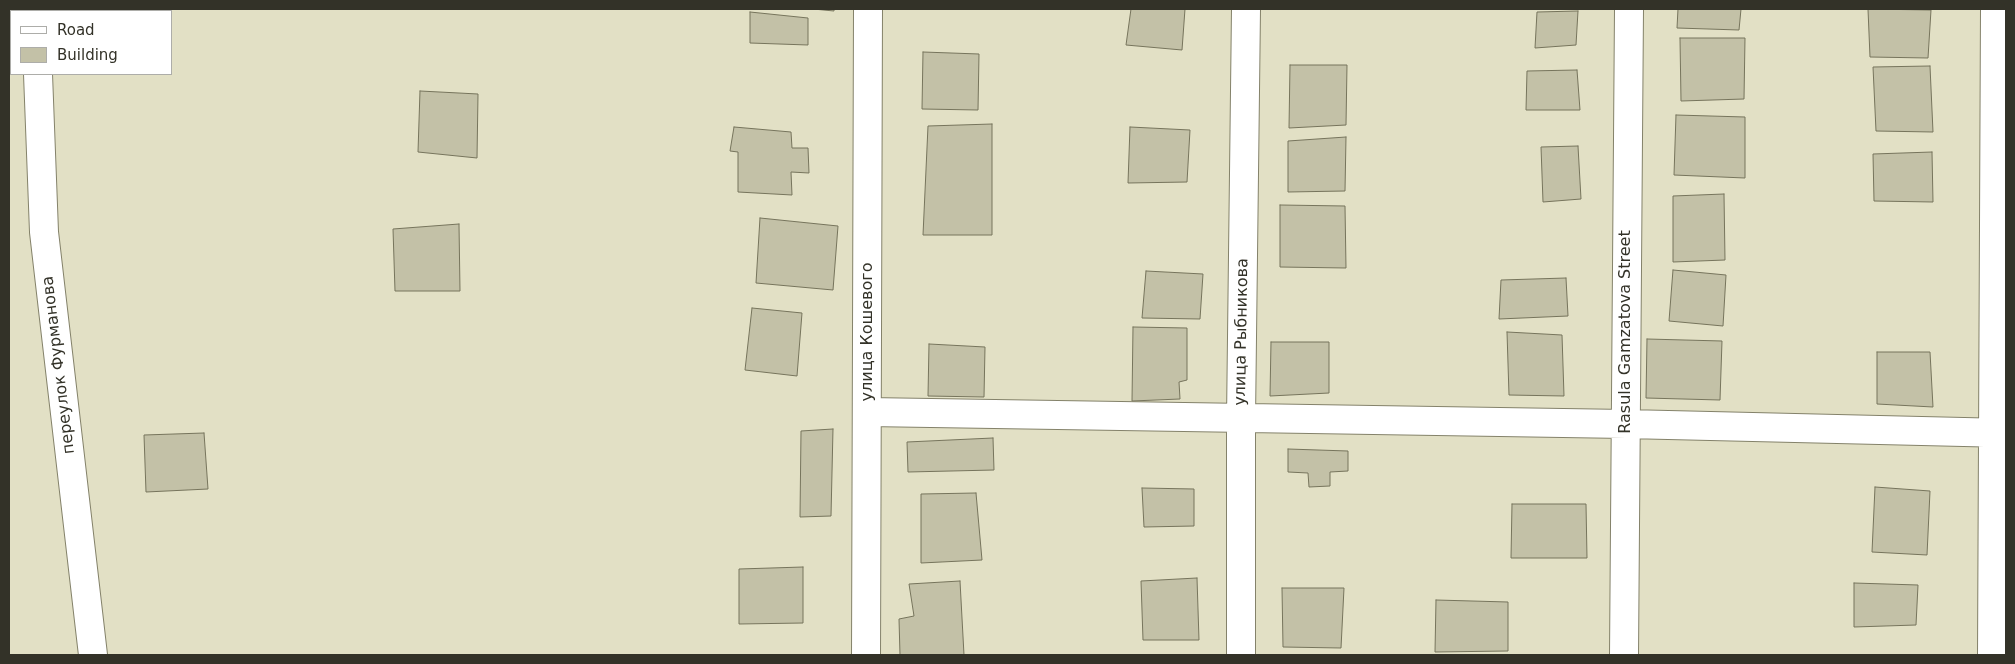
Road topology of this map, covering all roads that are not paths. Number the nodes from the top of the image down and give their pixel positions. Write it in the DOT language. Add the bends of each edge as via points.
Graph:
graph roads {
  1 [pos="868,9"];
  2 [pos="1246,9"];
  3 [pos="1629,9"];
  4 [pos="1996,9"];
  5 [pos="38,75"];
  6 [pos="868,412"];
  7 [pos="1241,419"];
  8 [pos="1626,424"];
  9 [pos="2000,433"];
  10 [pos="93,655"];
  11 [pos="866,655"];
  12 [pos="1241,655"];
  13 [pos="1624,655"];
  14 [pos="1992,655"];
  1 -- 6 [label="street, улица Кошевого"];
  2 -- 7 [label="street, улица Рыбникова"];
  3 -- 8 [label="street, Rasula Gamzatova Street"];
  4 -- 9 [label="street"];
  5 -- 10 [label="street, переулок Фурманова" via="44,232"];
  6 -- 7 [label="street"];
  6 -- 11 [label="street, улица Кошевого"];
  7 -- 8 [label="street"];
  7 -- 12 [label="street, улица Рыбникова"];
  8 -- 9 [label="street"];
  8 -- 13 [label="street, Rasula Gamzatova Street"];
  9 -- 14 [label="street"];
}
